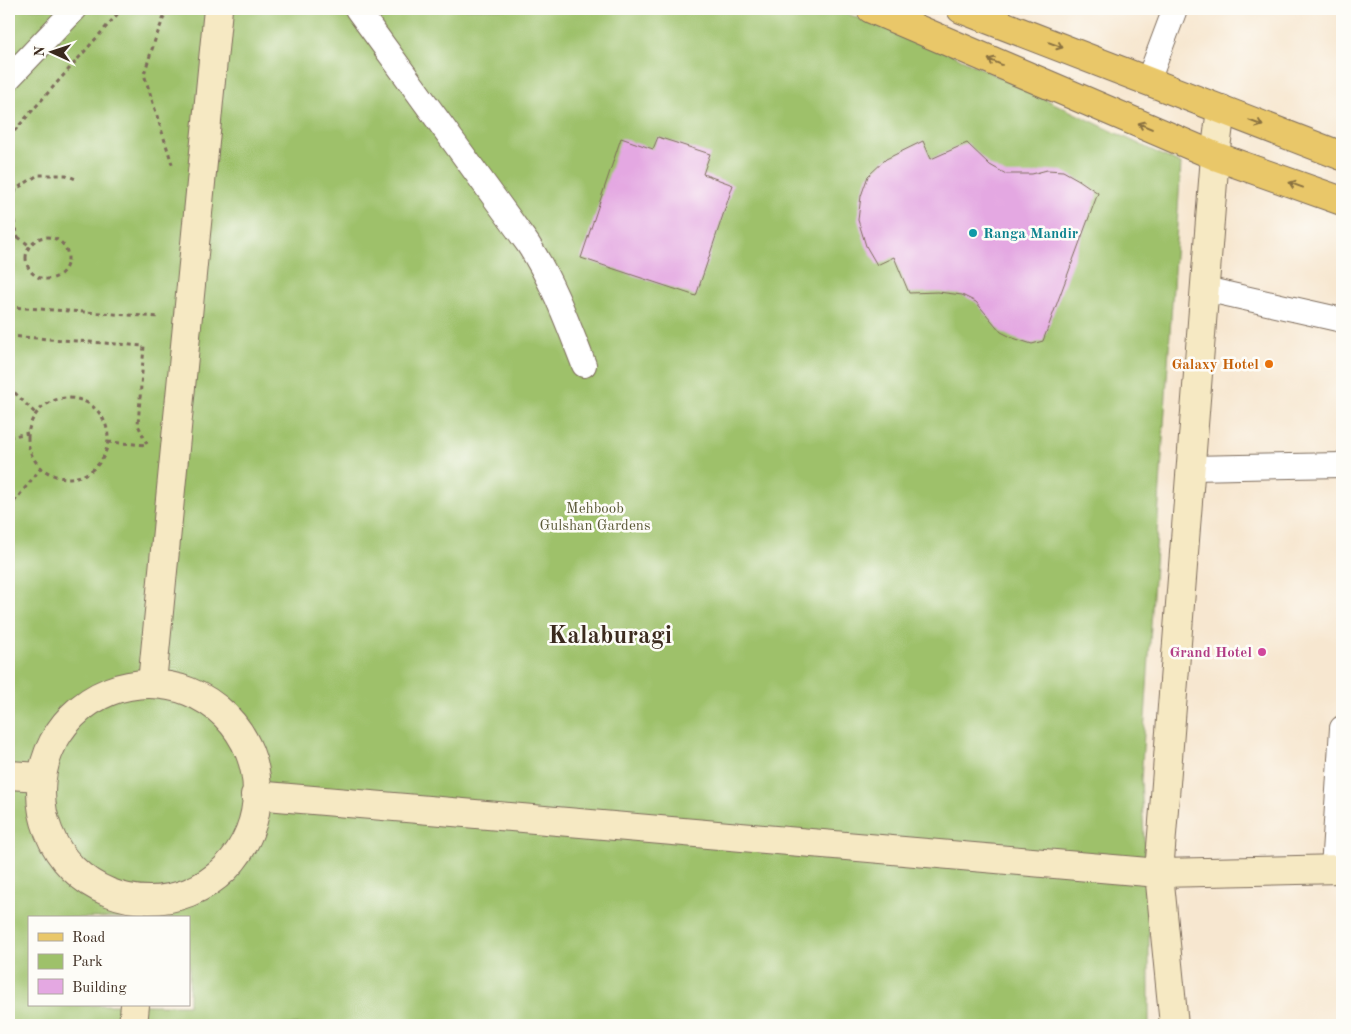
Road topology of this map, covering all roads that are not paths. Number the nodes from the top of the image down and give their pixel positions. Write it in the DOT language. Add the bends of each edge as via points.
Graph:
graph roads {
  1 [pos="75,9"];
  2 [pos="218,9"];
  3 [pos="357,9"];
  4 [pos="871,9"];
  5 [pos="961,9"];
  6 [pos="1175,9"];
  7 [pos="9,78"];
  8 [pos="1148,81"];
  9 [pos="1221,109"];
  10 [pos="1215,156"];
  11 [pos="1342,156"];
  12 [pos="1342,201"];
  13 [pos="1205,288"];
  14 [pos="1342,320"];
  15 [pos="584,365"];
  16 [pos="1342,465"];
  17 [pos="1191,468"];
  18 [pos="152,683"];
  19 [pos="1342,728"];
  20 [pos="9,775"];
  21 [pos="40,777"];
  22 [pos="256,795"];
  23 [pos="1338,869"];
  24 [pos="1159,873"];
  25 [pos="144,910"];
  26 [pos="134,1006"];
  27 [pos="133,1025"];
  28 [pos="1174,1025"];
  1 -- 7 [label="street"];
  2 -- 18 [label="street"];
  3 -- 15 [label="street" via="540,262"];
  10 -- 4 [label="main road, one-way"];
  5 -- 8 [label="main road, one-way"];
  6 -- 8 [label="street"];
  8 -- 9 [label="main road"];
  9 -- 10 [label="street"];
  9 -- 11 [label="main road, one-way"];
  12 -- 10 [label="main road, one-way"];
  10 -- 13 [label="street"];
  13 -- 14 [label="street"];
  13 -- 17 [label="street"];
  16 -- 17 [label="street"];
  17 -- 24 [label="street"];
  18 -- 21 [label="street" via="138,682 88,700 58,729"];
  18 -- 22 [label="street" via="179,686 214,703 230,718 255,764"];
  19 -- 23 [label="street"];
  20 -- 21 [label="street"];
  21 -- 25 [label="street" via="44,826 65,864 100,891"];
  22 -- 24 [label="street"];
  22 -- 25 [label="street" via="256,816 235,860 192,894"];
  23 -- 24 [label="street"];
  24 -- 28 [label="street"];
  26 -- 27 [label="street"];
}
